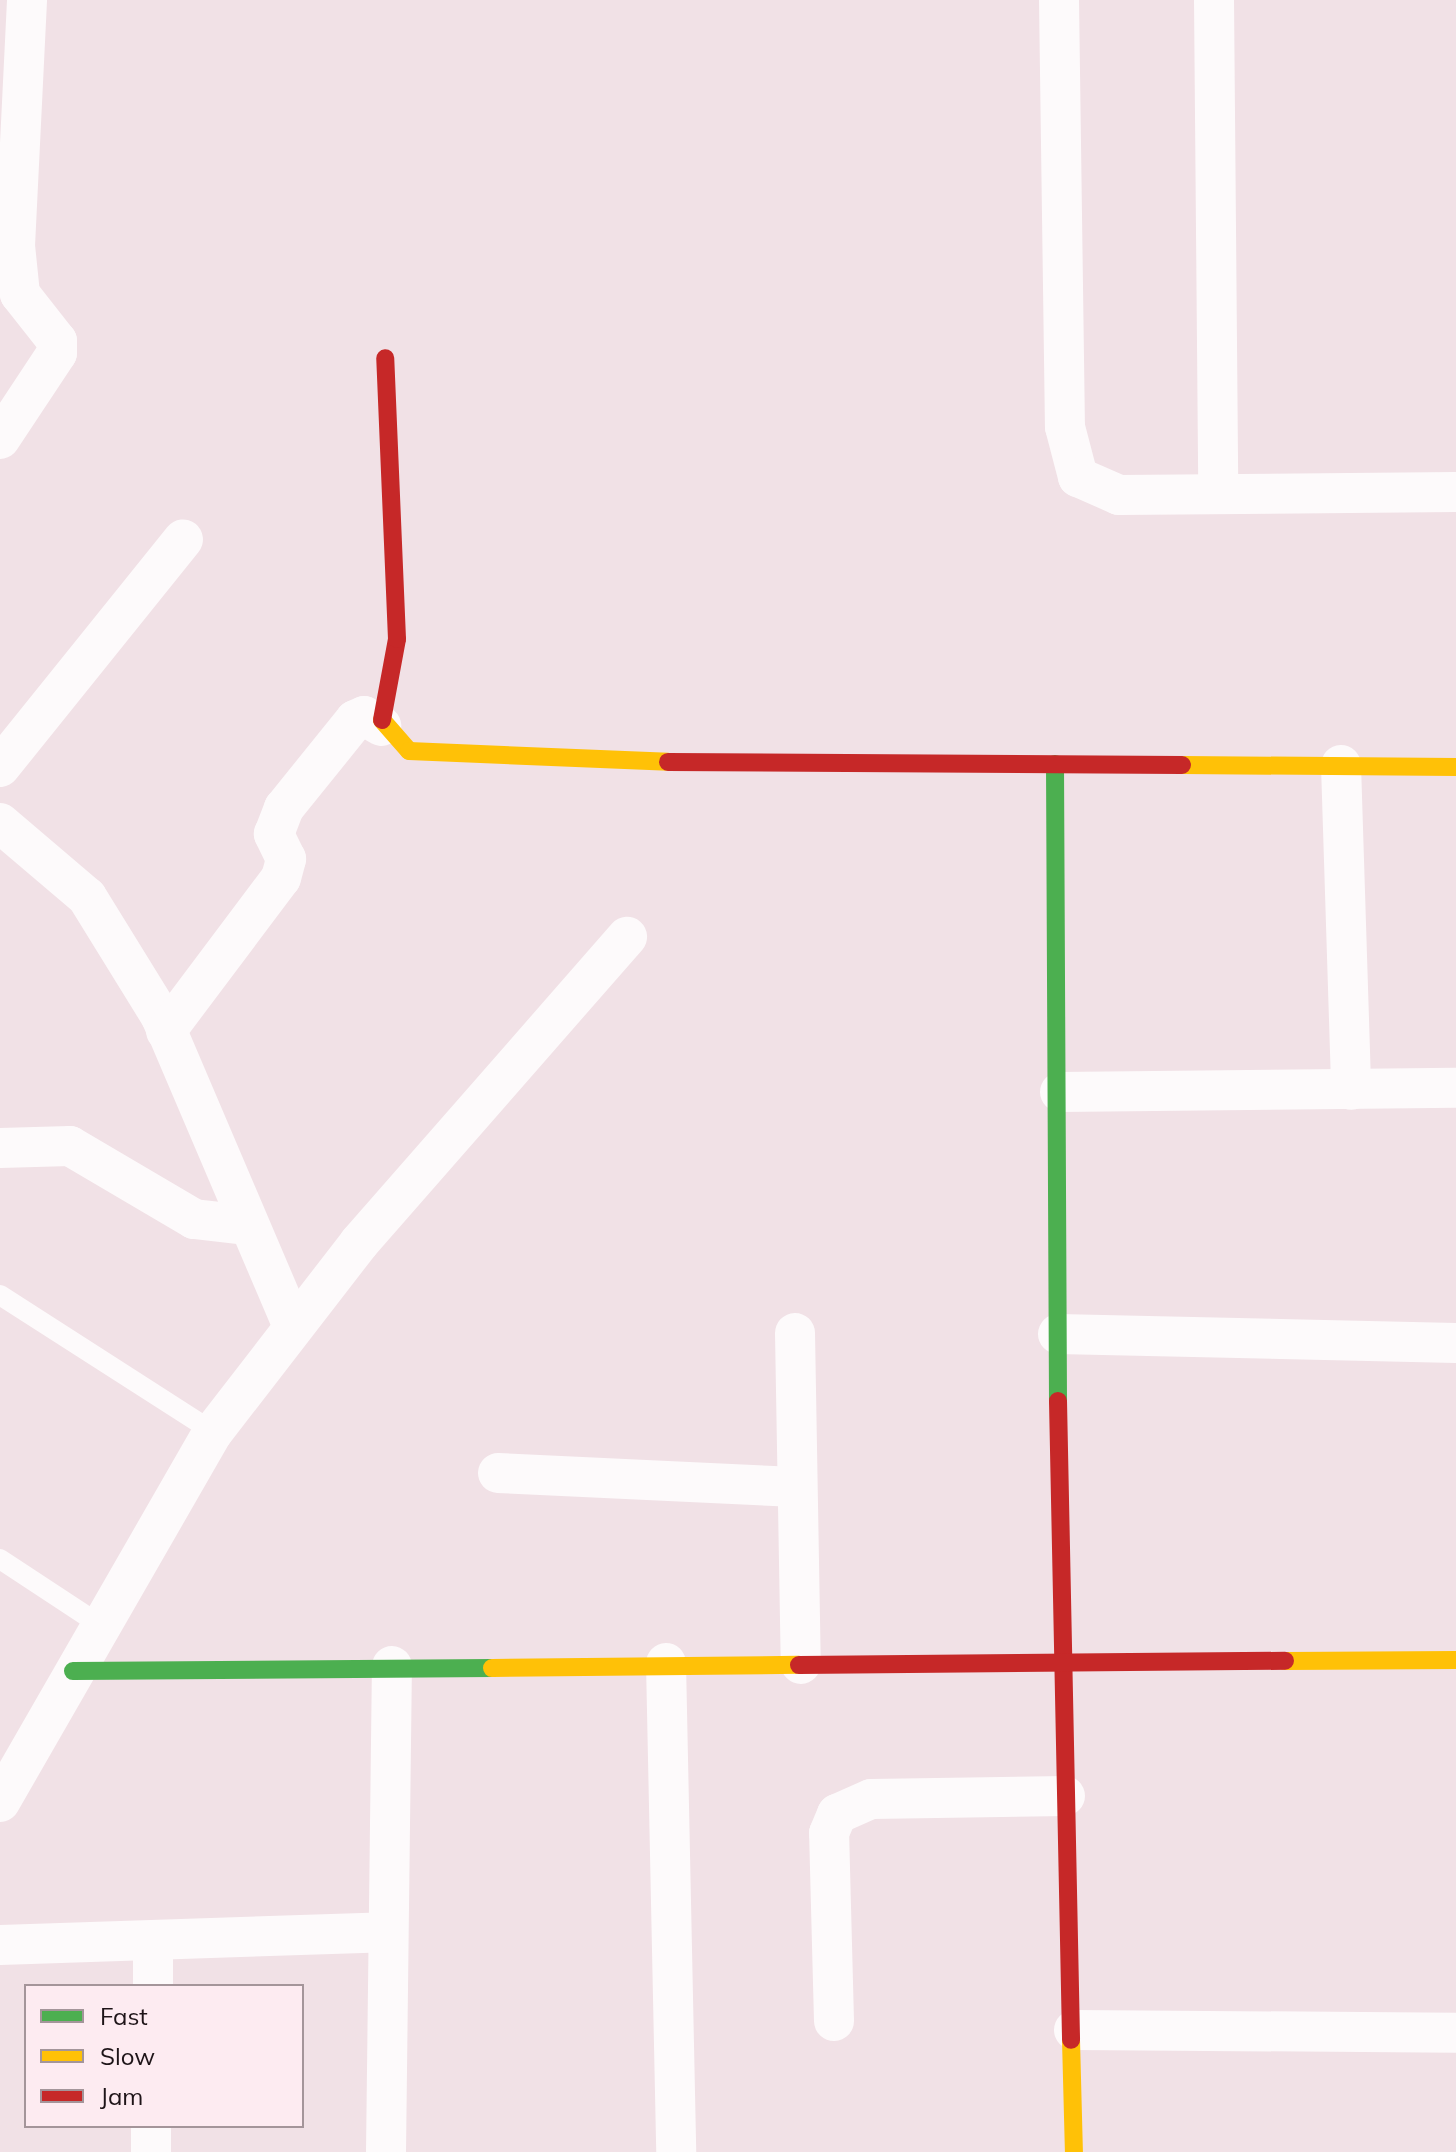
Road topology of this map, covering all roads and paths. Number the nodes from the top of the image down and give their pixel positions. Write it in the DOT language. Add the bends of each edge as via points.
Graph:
graph roads {
  1 [pos="27,0"];
  2 [pos="1059,0"];
  3 [pos="1214,0"];
  4 [pos="385,358"];
  5 [pos="0,439"];
  6 [pos="1456,492"];
  7 [pos="1218,493"];
  8 [pos="183,539"];
  9 [pos="381,726"];
  10 [pos="1055,764"];
  11 [pos="1341,765"];
  12 [pos="0,767"];
  13 [pos="1456,767"];
  14 [pos="0,823"];
  15 [pos="627,937"];
  16 [pos="166,1031"];
  17 [pos="1456,1088"];
  18 [pos="1351,1090"];
  19 [pos="1060,1092"];
  20 [pos="0,1148"];
  21 [pos="246,1225"];
  22 [pos="0,1295"];
  23 [pos="293,1326"];
  24 [pos="795,1333"];
  25 [pos="1058,1334"];
  26 [pos="1456,1343"];
  27 [pos="213,1432"];
  28 [pos="498,1473"];
  29 [pos="797,1487"];
  30 [pos="0,1559"];
  31 [pos="103,1627"];
  32 [pos="1456,1660"];
  33 [pos="666,1663"];
  34 [pos="801,1664"];
  35 [pos="1059,1664"];
  36 [pos="392,1666"];
  37 [pos="73,1671"];
  38 [pos="1065,1796"];
  39 [pos="0,1802"];
  40 [pos="386,1932"];
  41 [pos="153,1944"];
  42 [pos="0,1945"];
  43 [pos="153,1984"];
  44 [pos="834,2021"];
  45 [pos="1074,2030"];
  46 [pos="1456,2033"];
  47 [pos="151,2128"];
  48 [pos="151,2152"];
  49 [pos="386,2152"];
  50 [pos="676,2152"];
  51 [pos="1074,2152"];
  1 -- 5 [label="street" via="15,246 20,294 50,330 57,353"];
  2 -- 7 [label="street" via="1066,451 1078,477 1119,495"];
  3 -- 7 [label="street"];
  4 -- 9 [label="street" via="397,639"];
  6 -- 7 [label="street"];
  8 -- 12 [label="street"];
  9 -- 10 [label="street" via="409,751 432,757"];
  9 -- 16 [label="street" via="364,716 355,720 284,808 274,834 286,859 281,878"];
  10 -- 11 [label="street"];
  10 -- 19 [label="street"];
  11 -- 13 [label="street"];
  11 -- 18 [label="street"];
  14 -- 16 [label="street" via="87,897"];
  15 -- 23 [label="street"];
  16 -- 21 [label="street"];
  17 -- 18 [label="street"];
  18 -- 19 [label="street"];
  19 -- 25 [label="street"];
  20 -- 21 [label="street" via="70,1146 194,1219"];
  21 -- 23 [label="street"];
  22 -- 27 [label="lane"];
  23 -- 27 [label="street"];
  24 -- 29 [label="street"];
  25 -- 26 [label="street"];
  25 -- 35 [label="street"];
  27 -- 31 [label="street"];
  28 -- 29 [label="street"];
  29 -- 34 [label="street"];
  30 -- 31 [label="lane"];
  31 -- 37 [label="street"];
  32 -- 35 [label="street"];
  33 -- 34 [label="street"];
  33 -- 36 [label="street"];
  33 -- 50 [label="street"];
  34 -- 35 [label="street"];
  35 -- 38 [label="street"];
  36 -- 37 [label="street"];
  36 -- 40 [label="street"];
  37 -- 39 [label="street"];
  38 -- 44 [label="street" via="871,1799 837,1814 829,1833"];
  38 -- 45 [label="street"];
  40 -- 41 [label="street"];
  40 -- 49 [label="street"];
  41 -- 42 [label="street"];
  41 -- 43 [label="street"];
  45 -- 46 [label="street"];
  45 -- 51 [label="street"];
  47 -- 48 [label="street"];
}
